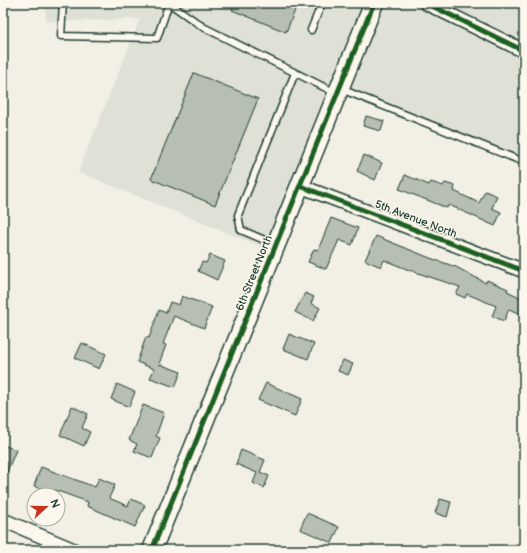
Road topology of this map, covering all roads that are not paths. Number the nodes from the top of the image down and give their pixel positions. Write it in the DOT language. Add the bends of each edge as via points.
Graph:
graph roads {
  1 [pos="63,3"];
  2 [pos="170,3"];
  3 [pos="322,3"];
  4 [pos="374,3"];
  5 [pos="426,3"];
  6 [pos="311,30"];
  7 [pos="524,51"];
  8 [pos="295,73"];
  9 [pos="338,91"];
  10 [pos="524,162"];
  11 [pos="300,186"];
  12 [pos="276,245"];
  13 [pos="524,271"];
  14 [pos="3,520"];
  15 [pos="74,550"];
  16 [pos="152,550"];
  1 -- 2 [label="lane" via="61,36 157,38"];
  2 -- 8 [label="lane" via="203,27"];
  3 -- 6 [label="lane"];
  4 -- 9 [label="street, 6th Street North"];
  5 -- 7 [label="street"];
  8 -- 9 [label="lane"];
  8 -- 12 [label="lane" via="238,215 241,230"];
  9 -- 10 [label="lane"];
  9 -- 11 [label="street, 6th Street North"];
  11 -- 12 [label="street, 6th Street North"];
  11 -- 13 [label="street, 5th Avenue North"];
  12 -- 16 [label="street, 6th Street North"];
  14 -- 15 [label="street"];
}
